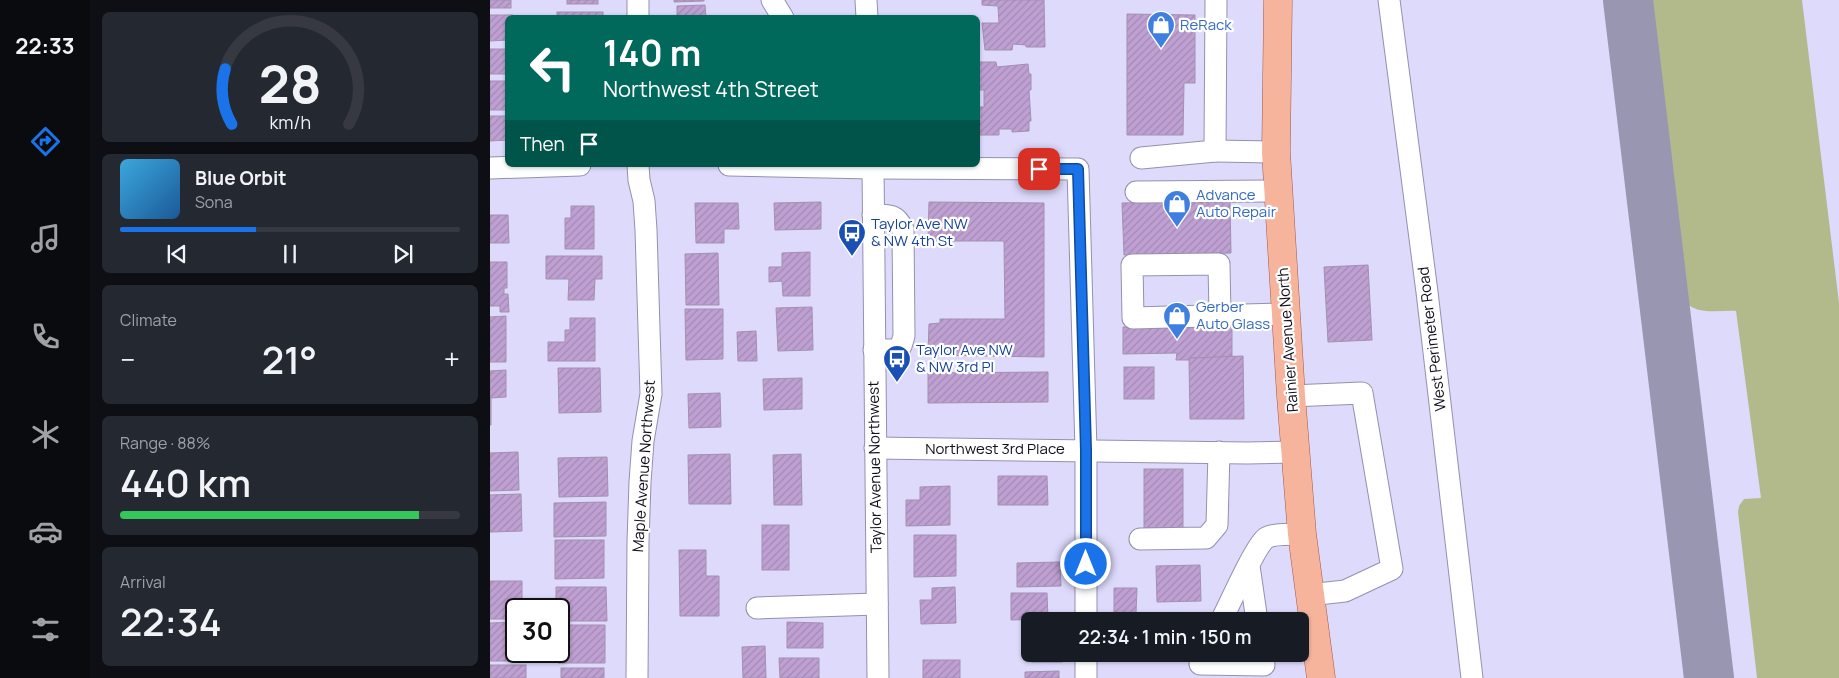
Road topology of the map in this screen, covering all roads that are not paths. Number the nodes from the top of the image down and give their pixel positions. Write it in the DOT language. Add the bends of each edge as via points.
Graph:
graph roads {
  1 [pos="638,0"];
  2 [pos="772,0"];
  3 [pos="866,0"];
  4 [pos="1216,0"];
  5 [pos="1278,0"];
  6 [pos="1390,0"];
  7 [pos="638,15"];
  8 [pos="780,15"];
  9 [pos="867,15"];
  10 [pos="1215,151"];
  11 [pos="1276,152"];
  12 [pos="1141,158"];
  13 [pos="520,167"];
  14 [pos="638,167"];
  15 [pos="872,167"];
  16 [pos="941,167"];
  17 [pos="490,168"];
  18 [pos="1278,191"];
  19 [pos="1136,192"];
  20 [pos="873,215"];
  21 [pos="1286,314"];
  22 [pos="1220,316"];
  23 [pos="874,350"];
  24 [pos="1291,396"];
  25 [pos="875,448"];
  26 [pos="1086,450"];
  27 [pos="1219,452"];
  28 [pos="1295,452"];
  29 [pos="1302,534"];
  30 [pos="1140,539"];
  31 [pos="1249,566"];
  32 [pos="1309,596"];
  33 [pos="877,604"];
  34 [pos="757,608"];
  35 [pos="1086,612"];
  36 [pos="1226,612"];
  37 [pos="1256,612"];
  38 [pos="1086,662"];
  39 [pos="1263,662"];
  40 [pos="1199,665"];
  41 [pos="637,678"];
  42 [pos="878,678"];
  43 [pos="1086,678"];
  44 [pos="1321,678"];
  45 [pos="1472,678"];
  1 -- 7 [label="street"];
  2 -- 8 [label="street"];
  3 -- 9 [label="street"];
  4 -- 10 [label="street"];
  5 -- 11 [label="main road, Rainier Avenue North"];
  6 -- 45 [label="street, West Perimeter Road"];
  10 -- 11 [label="street"];
  10 -- 12 [label="street"];
  11 -- 18 [label="main road, Rainier Avenue North"];
  13 -- 17 [label="street"];
  14 -- 41 [label="street, Maple Avenue Northwest" via="646,230 651,394 640,482"];
  15 -- 20 [label="street, Taylor Avenue Northwest"];
  16 -- 26 [label="street" via="1078,169"];
  18 -- 19 [label="street"];
  18 -- 21 [label="main road, Rainier Avenue North"];
  20 -- 23 [label="street, Taylor Avenue Northwest"];
  20 -- 23 [label="street" via="899,220 903,229 904,336 901,346 895,350"];
  21 -- 22 [label="street"];
  21 -- 24 [label="main road, Rainier Avenue North"];
  22 -- 22 [label="street" via="1133,318 1132,265 1219,264"];
  23 -- 25 [label="street, Taylor Avenue Northwest"];
  24 -- 28 [label="main road, Rainier Avenue North"];
  24 -- 32 [label="street" via="1362,393 1392,569 1345,591"];
  25 -- 26 [label="street, Northwest 3rd Place"];
  25 -- 33 [label="street, Taylor Avenue Northwest"];
  26 -- 27 [label="street, Northwest 3rd Place"];
  26 -- 35 [label="street"];
  27 -- 28 [label="street, Northwest 3rd Place"];
  27 -- 30 [label="street" via="1218,525 1206,538"];
  28 -- 29 [label="main road, Rainier Avenue North"];
  29 -- 31 [label="street" via="1266,539"];
  29 -- 32 [label="main road, Rainier Avenue North"];
  31 -- 36 [label="street"];
  31 -- 37 [label="street"];
  32 -- 44 [label="main road, Rainier Avenue North"];
  33 -- 34 [label="street"];
  33 -- 42 [label="street, Taylor Avenue Northwest"];
  38 -- 43 [label="street"];
  39 -- 40 [label="street" via="1264,665"];
}
